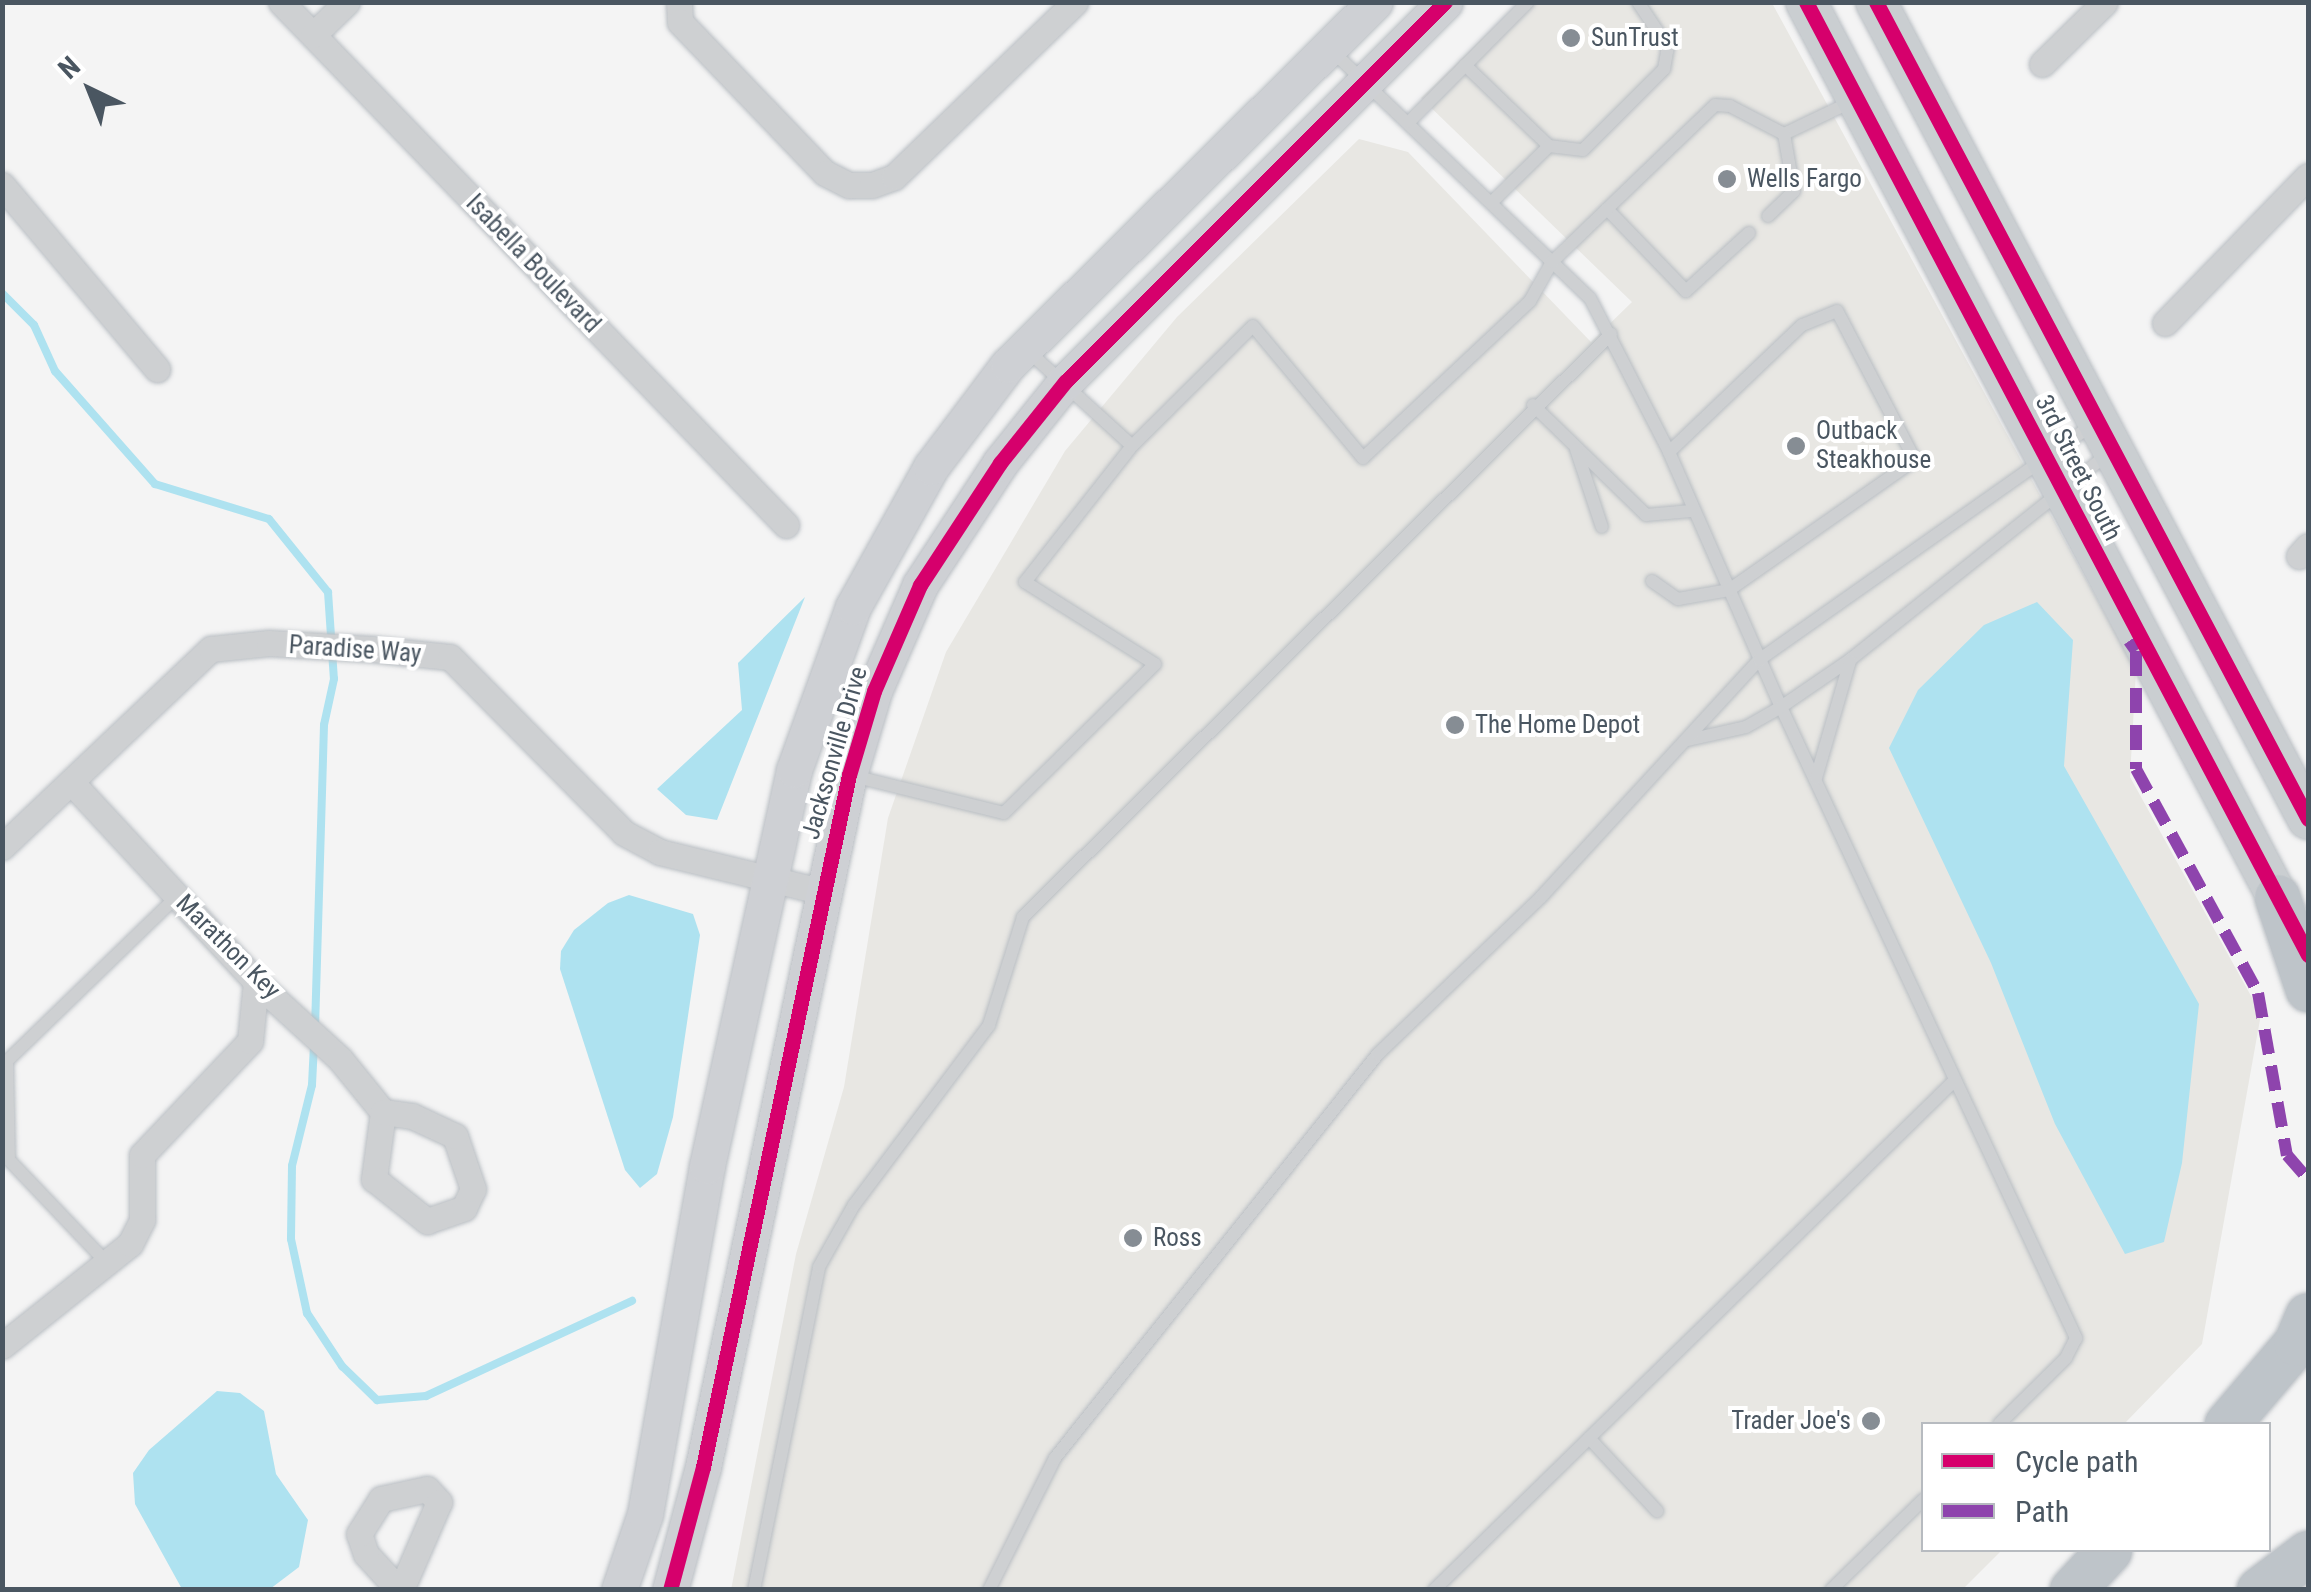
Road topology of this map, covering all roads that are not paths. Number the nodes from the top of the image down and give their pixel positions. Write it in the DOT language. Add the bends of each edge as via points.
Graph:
graph roads {
  1 [pos="281,2"];
  2 [pos="347,2"];
  3 [pos="679,2"];
  4 [pos="1074,2"];
  5 [pos="1374,2"];
  6 [pos="1445,2"];
  7 [pos="1528,2"];
  8 [pos="1638,2"];
  9 [pos="1806,2"];
  10 [pos="1876,2"];
  11 [pos="2105,2"];
  12 [pos="313,35"];
  13 [pos="1328,48"];
  14 [pos="2042,64"];
  15 [pos="1465,65"];
  16 [pos="1364,81"];
  17 [pos="1855,100"];
  18 [pos="1408,122"];
  19 [pos="1784,134"];
  20 [pos="1549,146"];
  21 [pos="2308,176"];
  22 [pos="2,185"];
  23 [pos="1492,203"];
  24 [pos="1607,209"];
  25 [pos="1768,216"];
  26 [pos="1749,233"];
  27 [pos="1552,262"];
  28 [pos="2165,324"];
  29 [pos="1611,334"];
  30 [pos="1025,348"];
  31 [pos="158,369"];
  32 [pos="1065,382"];
  33 [pos="1534,405"];
  34 [pos="2106,435"];
  35 [pos="1132,446"];
  36 [pos="1576,446"];
  37 [pos="1669,452"];
  38 [pos="2052,473"];
  39 [pos="1691,511"];
  40 [pos="786,525"];
  41 [pos="1602,527"];
  42 [pos="1652,580"];
  43 [pos="1729,590"];
  44 [pos="1851,659"];
  45 [pos="1759,660"];
  46 [pos="1780,707"];
  47 [pos="1688,740"];
  48 [pos="849,776"];
  49 [pos="1816,778"];
  50 [pos="72,783"];
  51 [pos="2308,819"];
  52 [pos="2,847"];
  53 [pos="772,878"];
  54 [pos="824,892"];
  55 [pos="176,896"];
  56 [pos="2277,897"];
  57 [pos="2308,955"];
  58 [pos="266,988"];
  59 [pos="2308,990"];
  60 [pos="1955,1080"];
  61 [pos="383,1112"];
  62 [pos="108,1264"];
  63 [pos="2308,1316"];
  64 [pos="2,1346"];
  65 [pos="2000,1422"];
  66 [pos="2228,1422"];
  67 [pos="1589,1438"];
  68 [pos="1921,1501"];
  69 [pos="1657,1510"];
  70 [pos="2107,1552"];
  71 [pos="2308,1552"];
  72 [pos="619,1590"];
  73 [pos="670,1590"];
  74 [pos="754,1590"];
  75 [pos="989,1590"];
  76 [pos="1434,1590"];
  77 [pos="1831,1590"];
  78 [pos="2072,1590"];
  79 [pos="2259,1590"];
  1 -- 12 [label="street, Isabella Boulevard"];
  2 -- 12 [label="street"];
  3 -- 4 [label="street" via="680,22 824,173 872,185 894,177"];
  5 -- 13 [label="street, Jacksonville Drive"];
  6 -- 16 [label="street, Jacksonville Drive"];
  7 -- 15 [label="lane"];
  8 -- 20 [label="lane" via="1668,47 1664,69 1583,150"];
  9 -- 17 [label="main road, 3rd Street South"];
  10 -- 34 [label="main road, 3rd Street South"];
  11 -- 14 [label="street"];
  12 -- 40 [label="street, Isabella Boulevard"];
  13 -- 16 [label="lane"];
  13 -- 30 [label="street, Jacksonville Drive"];
  15 -- 18 [label="lane"];
  15 -- 20 [label="lane"];
  16 -- 18 [label="lane"];
  16 -- 32 [label="street, Jacksonville Drive"];
  17 -- 19 [label="lane"];
  17 -- 38 [label="main road, 3rd Street South"];
  18 -- 23 [label="lane"];
  19 -- 24 [label="lane" via="1730,106 1714,106"];
  19 -- 25 [label="lane" via="1794,191"];
  20 -- 23 [label="lane"];
  21 -- 28 [label="street"];
  22 -- 31 [label="street"];
  23 -- 27 [label="lane"];
  24 -- 26 [label="lane" via="1686,291"];
  24 -- 27 [label="lane"];
  27 -- 29 [label="lane" via="1590,298"];
  27 -- 35 [label="lane" via="1530,301 1363,458 1254,326"];
  29 -- 33 [label="lane"];
  29 -- 37 [label="lane"];
  30 -- 32 [label="lane"];
  30 -- 53 [label="street, Jacksonville Drive" via="931,466 853,607 800,751"];
  32 -- 35 [label="lane"];
  32 -- 48 [label="street, Jacksonville Drive" via="1000,463 920,585 874,691"];
  33 -- 36 [label="lane"];
  33 -- 74 [label="lane" via="1024,917 989,1025 854,1206 819,1267"];
  34 -- 38 [label="lane"];
  34 -- 38 [label="lane"];
  34 -- 51 [label="main road, 3rd Street South"];
  35 -- 48 [label="lane" via="1025,582 1155,664 1004,813"];
  36 -- 39 [label="lane" via="1646,516"];
  36 -- 41 [label="lane"];
  37 -- 39 [label="lane"];
  37 -- 43 [label="lane" via="1802,325 1837,311 1915,460"];
  38 -- 44 [label="lane"];
  38 -- 45 [label="lane"];
  38 -- 56 [label="main road, 3rd Street South"];
  39 -- 43 [label="lane"];
  42 -- 43 [label="lane" via="1678,600"];
  43 -- 45 [label="lane"];
  44 -- 46 [label="lane"];
  44 -- 49 [label="lane"];
  45 -- 46 [label="lane"];
  45 -- 47 [label="lane"];
  46 -- 47 [label="lane" via="1746,727"];
  46 -- 49 [label="lane"];
  47 -- 75 [label="lane" via="1542,896 1378,1054 1055,1458"];
  48 -- 54 [label="street, Jacksonville Drive"];
  49 -- 60 [label="lane"];
  50 -- 52 [label="street, Paradise Way"];
  50 -- 53 [label="street, Paradise Way" via="211,649 268,644 450,657 624,833 660,852"];
  50 -- 55 [label="street, Marathon Key"];
  53 -- 54 [label="street, Paradise Way"];
  53 -- 72 [label="street, Jacksonville Drive" via="707,1166 645,1514"];
  54 -- 73 [label="street, Jacksonville Drive" via="703,1467"];
  55 -- 58 [label="street, Marathon Key"];
  55 -- 62 [label="lane" via="8,1061 9,1160"];
  56 -- 57 [label="main road, 3rd Street South"];
  56 -- 59 [label="highway"];
  58 -- 61 [label="street, Marathon Key" via="340,1058"];
  58 -- 62 [label="street" via="250,1041 142,1155 142,1220 130,1244"];
  60 -- 65 [label="lane" via="2076,1338 2066,1358"];
  60 -- 67 [label="lane"];
  61 -- 61 [label="street" via="374,1180 427,1222 464,1208 472,1189 455,1136 412,1116"];
  62 -- 64 [label="street"];
  63 -- 66 [label="highway" via="2296,1343"];
  67 -- 69 [label="lane"];
  67 -- 76 [label="lane"];
  68 -- 77 [label="lane"];
  70 -- 78 [label="highway"];
  71 -- 79 [label="highway"];
}
